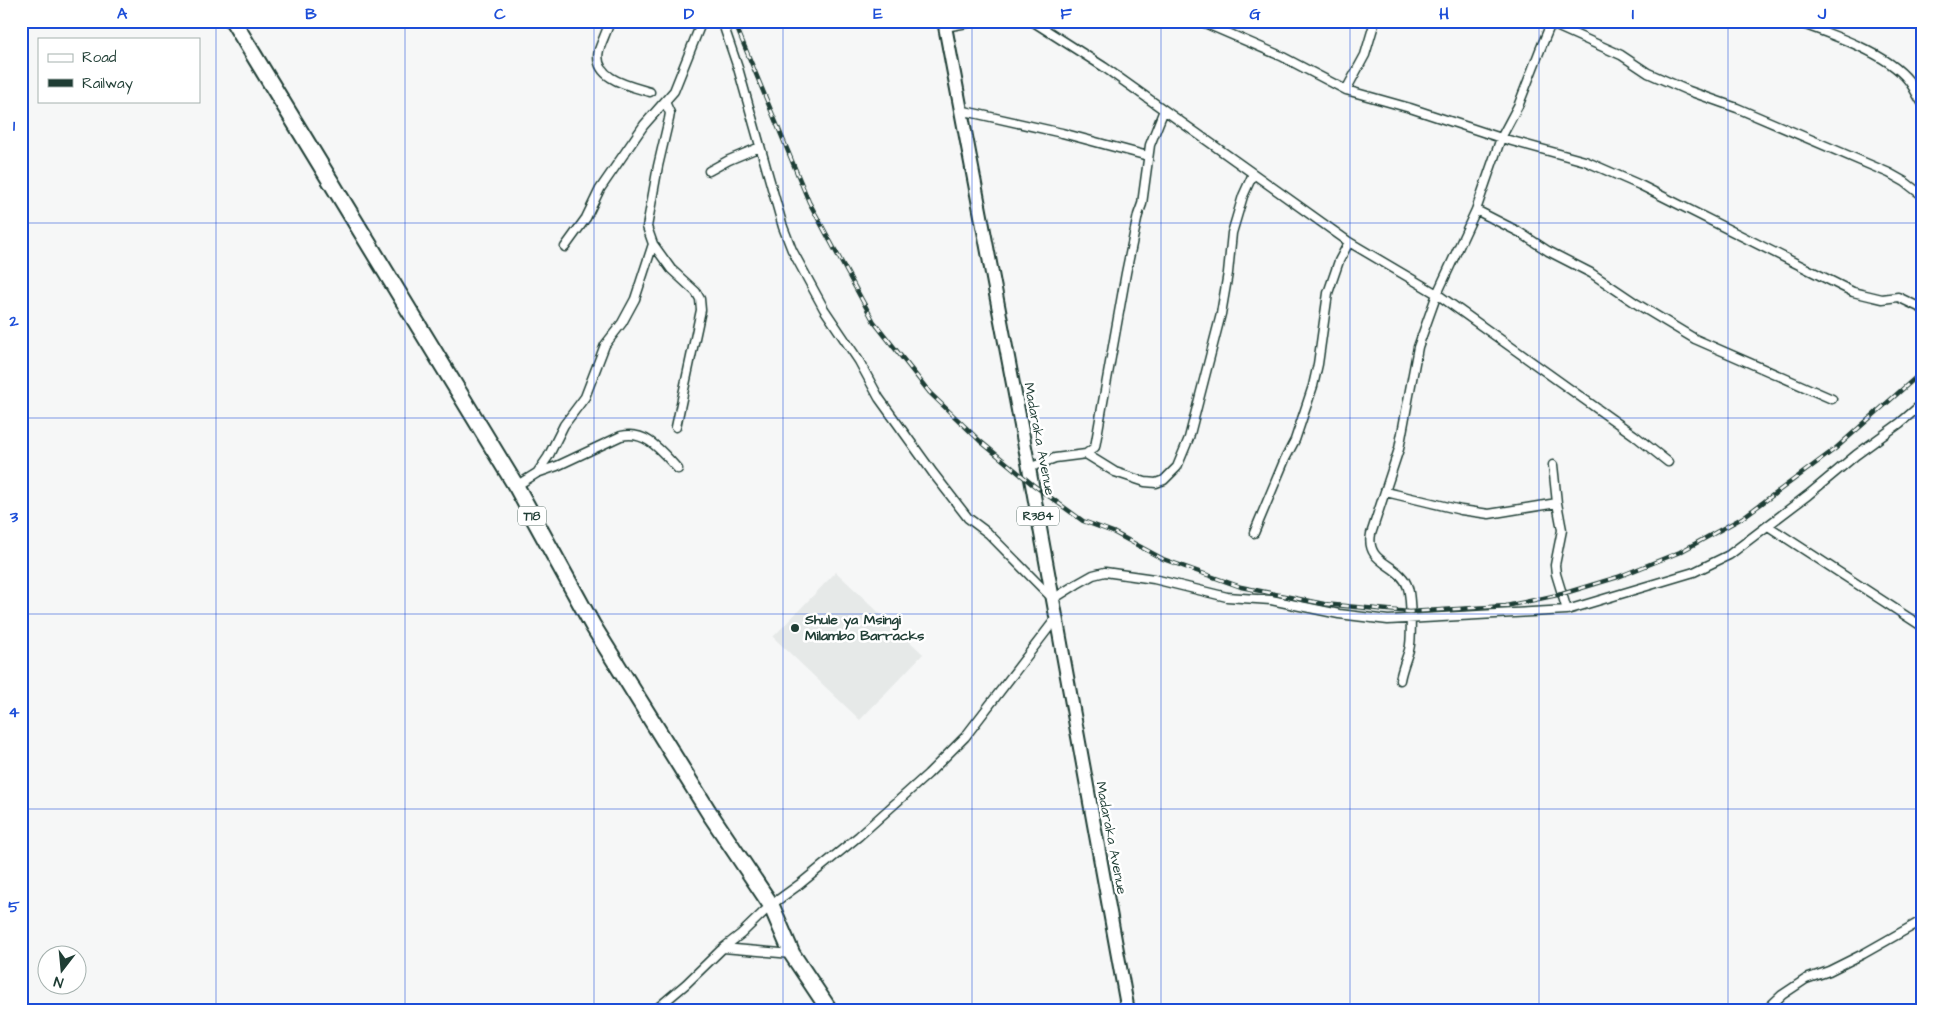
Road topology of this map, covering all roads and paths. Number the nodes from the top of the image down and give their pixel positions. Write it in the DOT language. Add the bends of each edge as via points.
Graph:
graph roads {
  1 [pos="234,21"];
  2 [pos="610,21"];
  3 [pos="702,21"];
  4 [pos="722,21"];
  5 [pos="978,21"];
  6 [pos="1032,21"];
  7 [pos="1200,21"];
  8 [pos="1375,21"];
  9 [pos="1794,21"];
  10 [pos="1550,22"];
  11 [pos="945,24"];
  12 [pos="1346,90"];
  13 [pos="650,92"];
  14 [pos="665,102"];
  15 [pos="1923,104"];
  16 [pos="960,110"];
  17 [pos="1164,110"];
  18 [pos="1502,138"];
  19 [pos="760,147"];
  20 [pos="1148,156"];
  21 [pos="709,171"];
  22 [pos="1253,174"];
  23 [pos="1923,196"];
  24 [pos="1476,210"];
  25 [pos="1349,242"];
  26 [pos="653,244"];
  27 [pos="565,247"];
  28 [pos="1437,294"];
  29 [pos="1923,309"];
  30 [pos="1832,399"];
  31 [pos="1923,403"];
  32 [pos="676,427"];
  33 [pos="1086,454"];
  34 [pos="1668,462"];
  35 [pos="1553,465"];
  36 [pos="1030,468"];
  37 [pos="678,469"];
  38 [pos="537,473"];
  39 [pos="516,486"];
  40 [pos="1386,492"];
  41 [pos="1556,503"];
  42 [pos="1768,526"];
  43 [pos="1254,533"];
  44 [pos="1053,599"];
  45 [pos="1567,610"];
  46 [pos="1057,617"];
  47 [pos="1409,619"];
  48 [pos="1923,627"];
  49 [pos="1400,680"];
  50 [pos="771,905"];
  51 [pos="1923,920"];
  52 [pos="723,948"];
  53 [pos="792,954"];
  54 [pos="654,1011"];
  55 [pos="830,1011"];
  56 [pos="1128,1011"];
  57 [pos="1765,1011"];
  1 -- 39 [label="highway, T18"];
  2 -- 13 [label="street" via="599,50 598,61 602,71 618,82"];
  3 -- 14 [label="street" via="678,82"];
  4 -- 19 [label="street"];
  5 -- 11 [label="street"];
  6 -- 17 [label="street"];
  7 -- 12 [label="street" via="1281,56"];
  8 -- 12 [label="street" via="1365,55"];
  9 -- 15 [label="street" via="1881,58 1909,81"];
  10 -- 18 [label="street" via="1519,104"];
  10 -- 23 [label="street" via="1621,54 1648,73 1689,92 1737,108 1889,173"];
  11 -- 16 [label="main road, Madaraka Avenue / R384"];
  12 -- 18 [label="street"];
  14 -- 26 [label="street" via="670,113 647,227"];
  14 -- 27 [label="street" via="644,125"];
  16 -- 20 [label="street"];
  16 -- 36 [label="main road, Madaraka Avenue / R384"];
  17 -- 20 [label="street"];
  17 -- 22 [label="street"];
  18 -- 24 [label="street"];
  18 -- 29 [label="street" via="1558,152 1614,174 1858,294 1882,299 1898,297"];
  19 -- 21 [label="street"];
  19 -- 44 [label="street" via="782,227 792,250 879,398 968,518 988,533"];
  20 -- 33 [label="street" via="1143,198 1096,441"];
  22 -- 25 [label="street"];
  22 -- 33 [label="street" via="1232,233 1219,324 1189,438 1177,467 1164,480 1145,482 1115,472"];
  24 -- 28 [label="street"];
  24 -- 30 [label="street" via="1591,273 1695,339"];
  25 -- 28 [label="street"];
  25 -- 43 [label="street" via="1328,293 1313,386 1295,440"];
  26 -- 32 [label="street" via="700,300 701,310"];
  26 -- 38 [label="street" via="629,312 605,345 585,397 564,425"];
  28 -- 34 [label="street"];
  28 -- 40 [label="street" via="1418,347 1399,449"];
  31 -- 42 [label="street"];
  33 -- 36 [label="street" via="1055,458"];
  35 -- 41 [label="street"];
  36 -- 44 [label="main road, Madaraka Avenue / R384"];
  37 -- 38 [label="street" via="652,442 630,434"];
  38 -- 39 [label="street"];
  39 -- 50 [label="highway, T18" via="593,626"];
  40 -- 41 [label="street" via="1489,514"];
  40 -- 47 [label="street" via="1371,534 1370,547 1375,556 1405,580 1410,600"];
  41 -- 45 [label="street" via="1562,530 1555,565"];
  42 -- 45 [label="street" via="1729,555 1703,569"];
  42 -- 48 [label="street"];
  44 -- 46 [label="main road, Madaraka Avenue / R384"];
  44 -- 47 [label="street" via="1093,575 1105,572 1154,579 1227,597 1271,600 1388,620"];
  45 -- 47 [label="street"];
  46 -- 50 [label="street" via="965,737 840,852"];
  46 -- 56 [label="main road, Madaraka Avenue / R384"];
  47 -- 49 [label="street" via="1409,649"];
  50 -- 52 [label="street"];
  50 -- 53 [label="highway, T18"];
  51 -- 57 [label="street" via="1863,954 1806,980 1782,995"];
  52 -- 53 [label="street"];
  52 -- 54 [label="street"];
  53 -- 55 [label="highway, T18"];
}
